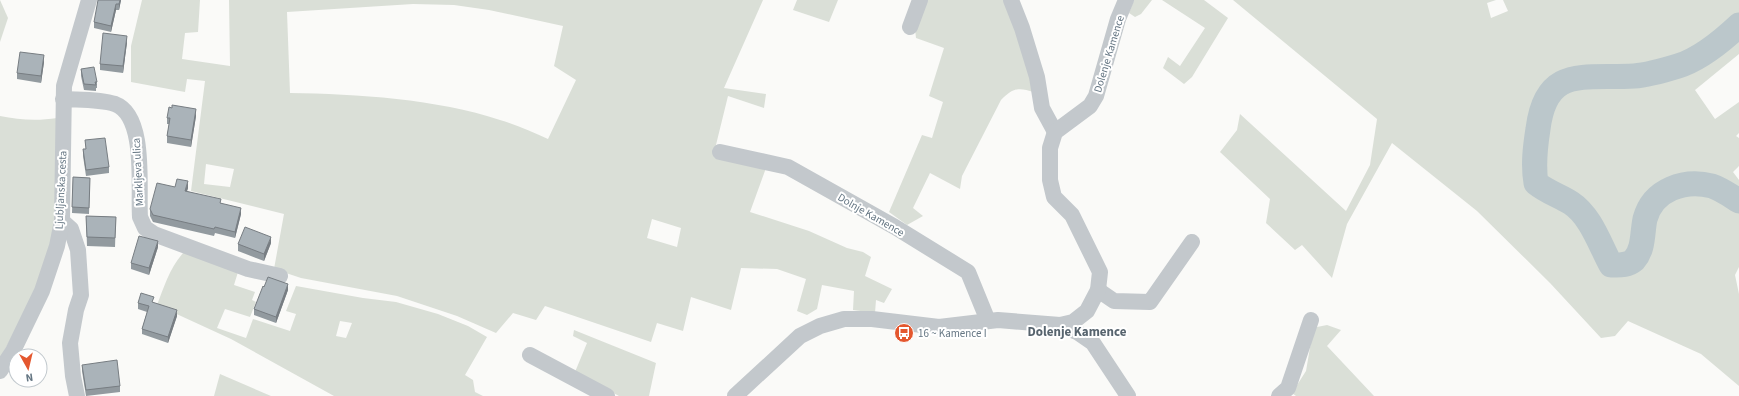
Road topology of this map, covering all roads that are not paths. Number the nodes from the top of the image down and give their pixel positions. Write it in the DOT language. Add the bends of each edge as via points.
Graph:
graph roads {
  1 [pos="89,0"];
  2 [pos="920,0"];
  3 [pos="1011,0"];
  4 [pos="1126,0"];
  5 [pos="910,27"];
  6 [pos="63,99"];
  7 [pos="1055,132"];
  8 [pos="720,152"];
  9 [pos="62,222"];
  10 [pos="1192,242"];
  11 [pos="280,276"];
  12 [pos="1098,290"];
  13 [pos="1087,311"];
  14 [pos="1312,320"];
  15 [pos="988,321"];
  16 [pos="1060,325"];
  17 [pos="1093,343"];
  18 [pos="530,355"];
  19 [pos="0,371"];
  20 [pos="77,396"];
  21 [pos="608,396"];
  22 [pos="735,396"];
  23 [pos="1127,396"];
  24 [pos="1279,396"];
  1 -- 6 [label="street, Ljubljanska cesta" via="64,86"];
  2 -- 5 [label="street"];
  3 -- 7 [label="street" via="1037,77 1042,108"];
  4 -- 7 [label="street, Dolenje Kamence" via="1096,96 1090,106"];
  6 -- 9 [label="street, Ljubljanska cesta"];
  6 -- 11 [label="street, Markljeva ulica" via="117,105 125,110 133,122 138,142 140,217 145,228 154,234 248,270"];
  7 -- 12 [label="street" via="1050,148 1050,180 1054,197 1072,215 1094,258 1100,272"];
  8 -- 15 [label="street, Dolnje Kamence" via="788,167 968,272"];
  9 -- 19 [label="street, Ljubljanska cesta" via="42,291 13,351"];
  9 -- 20 [label="street" via="71,229 78,250 81,295 70,343"];
  10 -- 12 [label="street" via="1150,302 1114,301"];
  12 -- 13 [label="street"];
  13 -- 16 [label="street" via="1073,322"];
  13 -- 17 [label="street"];
  14 -- 24 [label="street" via="1288,388"];
  15 -- 16 [label="street"];
  15 -- 22 [label="street" via="939,327 872,319 844,319 820,326 800,336"];
  16 -- 17 [label="street"];
  17 -- 23 [label="street"];
  18 -- 21 [label="street"];
}
